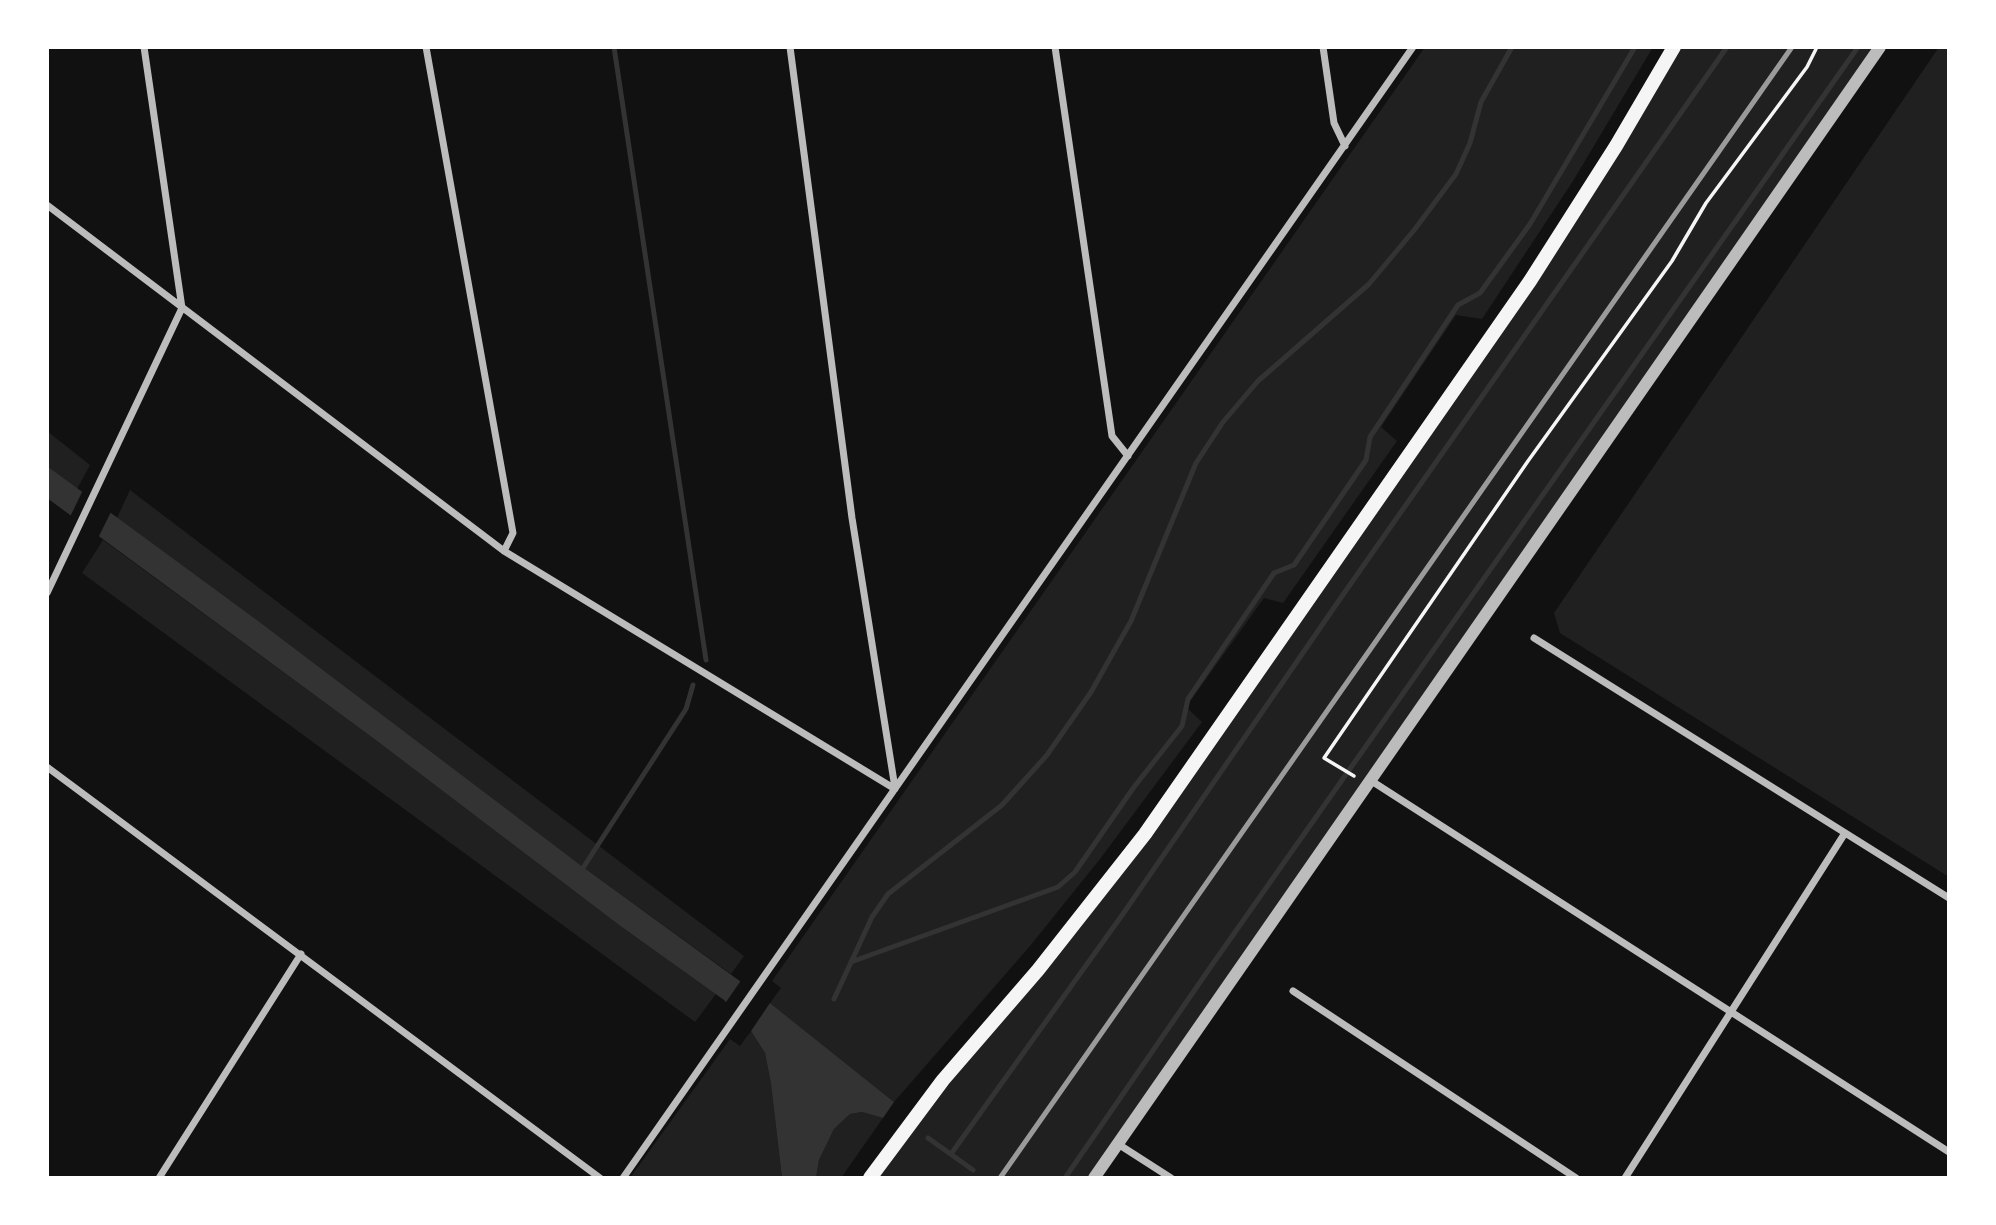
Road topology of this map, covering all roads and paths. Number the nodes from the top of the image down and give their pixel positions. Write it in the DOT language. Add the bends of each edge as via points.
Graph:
graph roads {
  1 [pos="144,47"];
  2 [pos="426,47"];
  3 [pos="790,47"];
  4 [pos="1055,47"];
  5 [pos="1323,47"];
  6 [pos="1413,47"];
  7 [pos="1674,47"];
  8 [pos="1817,47"];
  9 [pos="1880,47"];
  10 [pos="1345,146"];
  11 [pos="47,205"];
  12 [pos="182,308"];
  13 [pos="1128,456"];
  14 [pos="505,551"];
  15 [pos="47,593"];
  16 [pos="1534,638"];
  17 [pos="47,767"];
  18 [pos="1350,776"];
  19 [pos="1370,780"];
  20 [pos="895,789"];
  21 [pos="1845,833"];
  22 [pos="1949,898"];
  23 [pos="301,954"];
  24 [pos="1293,992"];
  25 [pos="1730,1013"];
  26 [pos="1118,1144"];
  27 [pos="1949,1152"];
  28 [pos="159,1178"];
  29 [pos="600,1178"];
  30 [pos="623,1178"];
  31 [pos="870,1178"];
  32 [pos="1094,1178"];
  33 [pos="1171,1178"];
  34 [pos="1576,1178"];
  35 [pos="1625,1178"];
  1 -- 12 [label="street"];
  2 -- 14 [label="street" via="513,533"];
  3 -- 20 [label="street" via="852,518"];
  4 -- 13 [label="street" via="1112,436"];
  5 -- 10 [label="street" via="1334,123"];
  6 -- 10 [label="street"];
  7 -- 31 [label="main road" via="1530,281 1145,834 1038,970 943,1080"];
  8 -- 18 [label="path" via="1324,758"];
  9 -- 19 [label="street"];
  10 -- 13 [label="street"];
  11 -- 12 [label="street"];
  12 -- 14 [label="street"];
  12 -- 15 [label="street"];
  13 -- 20 [label="street"];
  14 -- 20 [label="street"];
  16 -- 21 [label="street"];
  17 -- 23 [label="street"];
  19 -- 25 [label="street"];
  19 -- 26 [label="street"];
  20 -- 30 [label="street"];
  21 -- 22 [label="street"];
  21 -- 25 [label="street"];
  23 -- 28 [label="street"];
  23 -- 29 [label="street"];
  24 -- 34 [label="street"];
  25 -- 27 [label="street"];
  25 -- 35 [label="street"];
  26 -- 32 [label="street"];
  26 -- 33 [label="street"];
}
